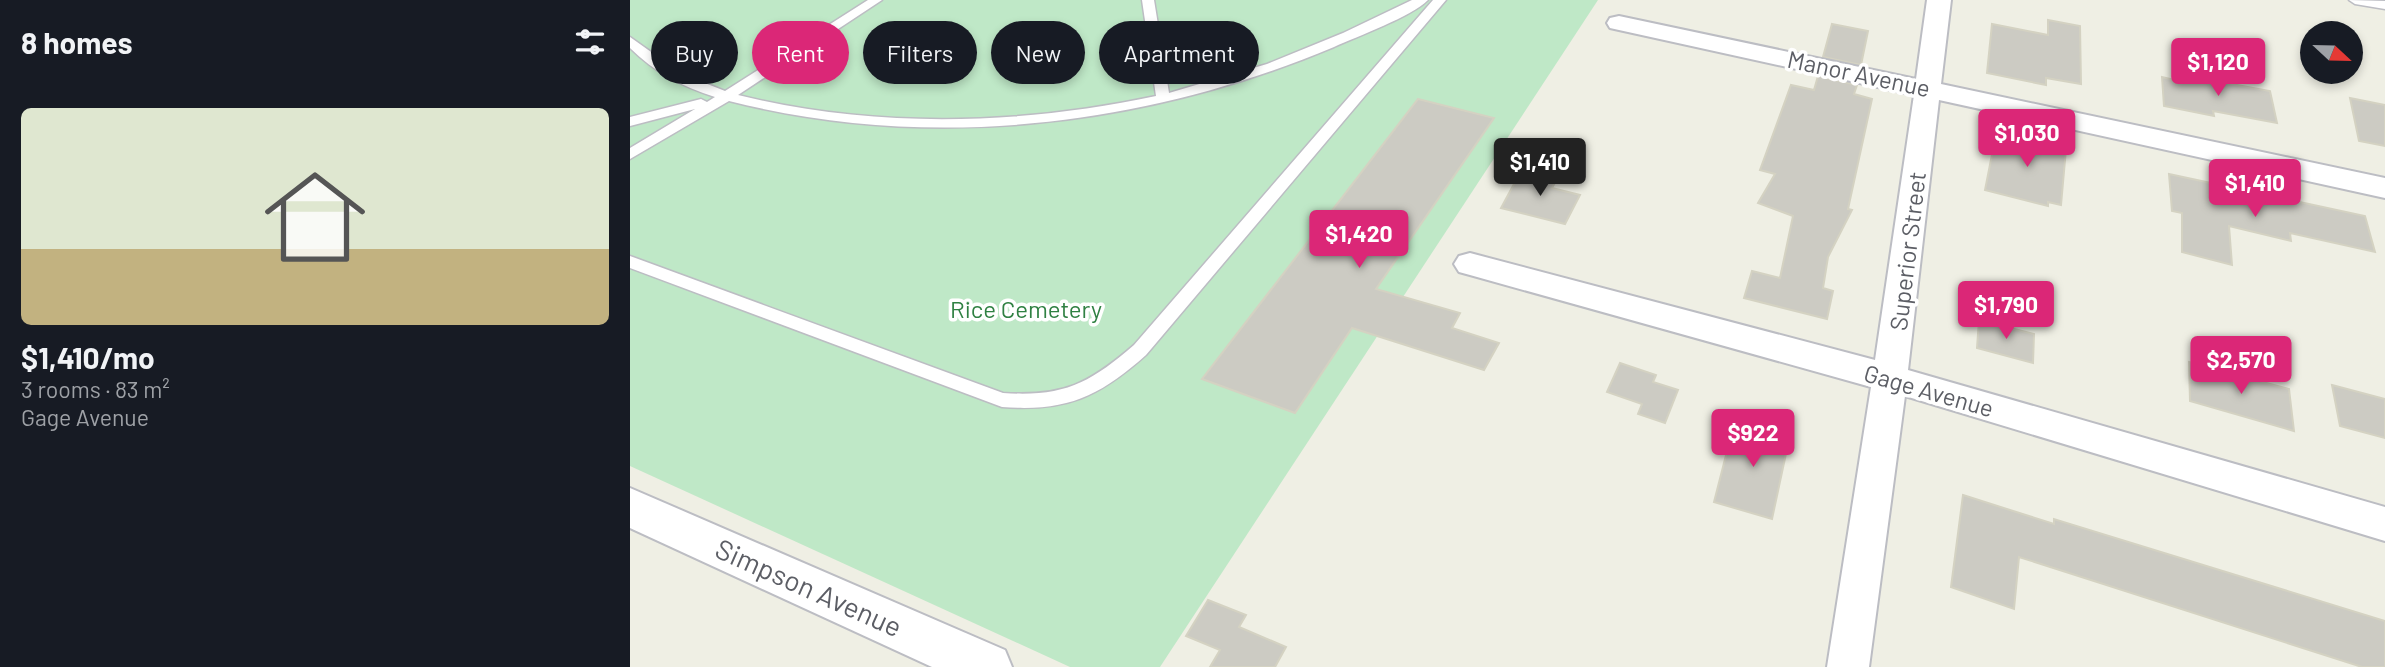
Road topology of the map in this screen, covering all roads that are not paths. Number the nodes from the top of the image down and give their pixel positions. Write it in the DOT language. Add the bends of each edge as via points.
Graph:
graph roads {
  1 [pos="876,0"];
  2 [pos="1148,0"];
  3 [pos="1422,0"];
  4 [pos="1440,0"];
  5 [pos="1939,0"];
  6 [pos="2355,0"];
  7 [pos="2385,5"];
  8 [pos="1619,23"];
  9 [pos="630,41"];
  10 [pos="1928,88"];
  11 [pos="723,96"];
  12 [pos="1163,98"];
  13 [pos="630,122"];
  14 [pos="630,154"];
  15 [pos="2385,188"];
  16 [pos="630,262"];
  17 [pos="1470,264"];
  18 [pos="1890,378"];
  19 [pos="630,507"];
  20 [pos="2385,524"];
  21 [pos="987,667"];
  22 [pos="1848,667"];
  1 -- 11 [label="lane"];
  2 -- 12 [label="lane"];
  3 -- 12 [label="lane" via="1298,58"];
  4 -- 16 [label="lane" via="1140,350 1110,377 1078,395 1036,404 1002,400"];
  5 -- 10 [label="street, Superior Street"];
  6 -- 7 [label="lane"];
  8 -- 10 [label="street, Manor Avenue"];
  9 -- 11 [label="lane" via="672,74"];
  10 -- 15 [label="street, Manor Avenue"];
  10 -- 18 [label="street, Superior Street"];
  11 -- 12 [label="lane" via="844,120 908,123 1043,117"];
  11 -- 13 [label="lane"];
  11 -- 14 [label="lane"];
  17 -- 18 [label="street, Gage Avenue"];
  18 -- 20 [label="street, Gage Avenue"];
  18 -- 22 [label="street, Superior Street"];
  19 -- 21 [label="street, Simpson Avenue"];
}
